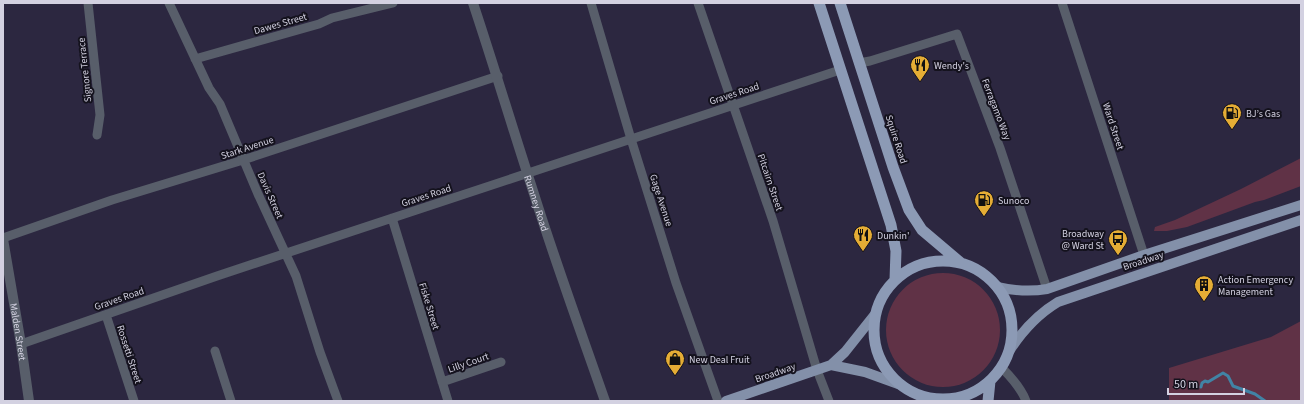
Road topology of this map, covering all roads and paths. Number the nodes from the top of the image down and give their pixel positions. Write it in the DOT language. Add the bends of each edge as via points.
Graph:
graph roads {
  1 [pos="88,3"];
  2 [pos="169,3"];
  3 [pos="393,3"];
  4 [pos="473,3"];
  5 [pos="591,3"];
  6 [pos="698,3"];
  7 [pos="819,3"];
  8 [pos="840,3"];
  9 [pos="1062,3"];
  10 [pos="196,59"];
  11 [pos="859,63"];
  12 [pos="840,70"];
  13 [pos="498,76"];
  14 [pos="733,104"];
  15 [pos="97,135"];
  16 [pos="631,139"];
  17 [pos="243,160"];
  18 [pos="528,173"];
  19 [pos="1301,205"];
  20 [pos="392,218"];
  21 [pos="1301,220"];
  22 [pos="3,239"];
  23 [pos="286,254"];
  24 [pos="1144,255"];
  25 [pos="961,263"];
  26 [pos="895,280"];
  27 [pos="997,287"];
  28 [pos="1047,289"];
  29 [pos="876,313"];
  30 [pos="106,315"];
  31 [pos="21,344"];
  32 [pos="1010,350"];
  33 [pos="215,351"];
  34 [pos="501,362"];
  35 [pos="831,365"];
  36 [pos="1002,368"];
  37 [pos="817,370"];
  38 [pos="990,381"];
  39 [pos="442,382"];
  40 [pos="901,385"];
  41 [pos="925,399"];
  42 [pos="29,401"];
  43 [pos="134,401"];
  44 [pos="231,401"];
  45 [pos="338,401"];
  46 [pos="448,401"];
  47 [pos="605,401"];
  48 [pos="718,401"];
  49 [pos="726,401"];
  50 [pos="828,401"];
  51 [pos="988,401"];
  52 [pos="1026,401"];
  1 -- 15 [label="street, Signore Terrace" via="100,115"];
  2 -- 10 [label="street, Davis Street"];
  3 -- 10 [label="street, Dawes Street" via="332,18"];
  4 -- 13 [label="street, Rumney Road"];
  5 -- 16 [label="street, Gage Avenue"];
  6 -- 14 [label="street, Pitcairn Street"];
  7 -- 12 [label="highway"];
  8 -- 11 [label="highway, Squire Road"];
  9 -- 24 [label="street, Ward Street"];
  10 -- 17 [label="street, Davis Street" via="209,88 220,104"];
  11 -- 25 [label="highway, Squire Road" via="893,167 912,215 928,236"];
  11 -- 28 [label="street, Ferragamo Way" via="957,34 1000,148"];
  12 -- 14 [label="street, Graves Road"];
  12 -- 26 [label="highway" via="891,225 896,251"];
  13 -- 17 [label="street, Stark Avenue"];
  13 -- 18 [label="street, Rumney Road"];
  14 -- 16 [label="street, Graves Road"];
  14 -- 37 [label="street, Pitcairn Street" via="778,239"];
  16 -- 18 [label="street, Graves Road"];
  16 -- 48 [label="street, Gage Avenue" via="676,283"];
  17 -- 22 [label="street, Stark Avenue" via="112,200"];
  17 -- 23 [label="street, Davis Street"];
  18 -- 20 [label="street, Graves Road"];
  18 -- 47 [label="street, Rumney Road" via="568,298"];
  19 -- 24 [label="main road, Broadway"];
  20 -- 23 [label="street, Graves Road"];
  20 -- 39 [label="street, Fiske Street"];
  21 -- 32 [label="main road, Broadway" via="1058,302 1033,321"];
  22 -- 31 [label="street, Malden Street"];
  23 -- 30 [label="street, Graves Road"];
  23 -- 45 [label="street, Davis Street" via="296,276"];
  24 -- 28 [label="main road, Broadway"];
  25 -- 26 [label="highway" via="926,263"];
  25 -- 27 [label="highway" via="981,272"];
  26 -- 29 [label="highway" via="882,298"];
  27 -- 28 [label="main road, Broadway" via="1023,292"];
  27 -- 32 [label="highway" via="1007,302 1012,320"];
  29 -- 35 [label="main road, Broadway" via="845,352"];
  29 -- 40 [label="highway" via="874,331 878,353 889,372"];
  30 -- 31 [label="street, Graves Road"];
  30 -- 43 [label="street, Rossetti Street"];
  31 -- 42 [label="street, Malden Street"];
  32 -- 36 [label="highway"];
  33 -- 44 [label="street"];
  34 -- 39 [label="street, Lilly Court"];
  35 -- 37 [label="main road, Broadway"];
  35 -- 40 [label="main road" via="865,372"];
  36 -- 38 [label="highway"];
  36 -- 52 [label="street"];
  37 -- 49 [label="main road, Broadway"];
  37 -- 50 [label="street, Pitcairn Street"];
  38 -- 41 [label="highway" via="959,398"];
  38 -- 51 [label="highway"];
  39 -- 46 [label="street, Fiske Street"];
  40 -- 41 [label="highway"];
}
